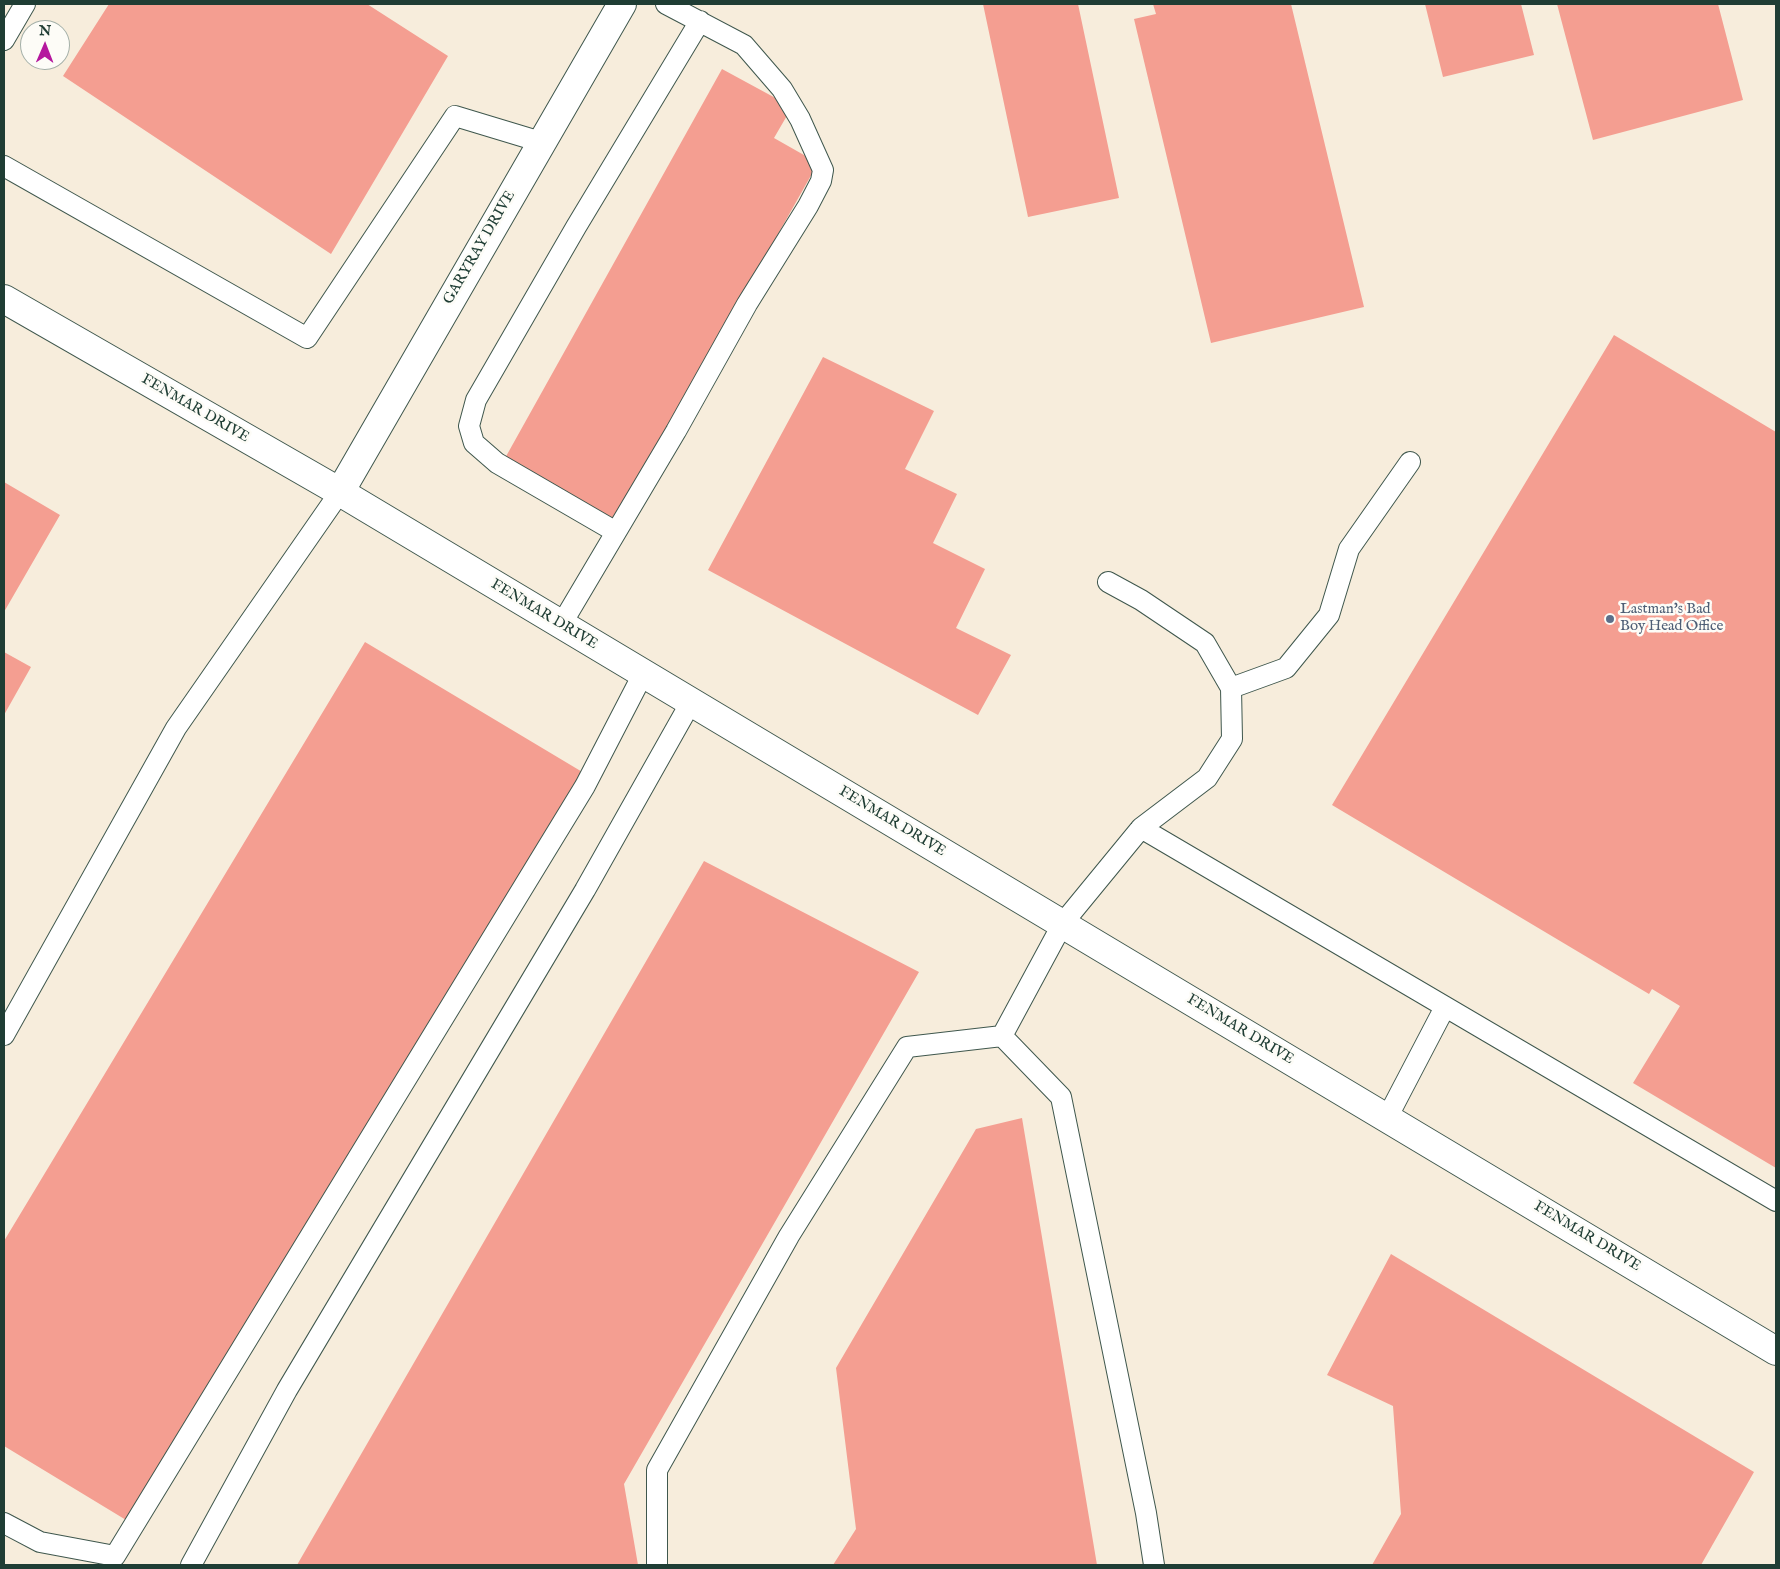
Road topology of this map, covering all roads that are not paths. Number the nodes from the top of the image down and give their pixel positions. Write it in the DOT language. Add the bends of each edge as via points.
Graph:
graph roads {
  1 [pos="26,4"];
  2 [pos="622,4"];
  3 [pos="666,4"];
  4 [pos="700,21"];
  5 [pos="4,40"];
  6 [pos="541,142"];
  7 [pos="4,166"];
  8 [pos="4,299"];
  9 [pos="1410,462"];
  10 [pos="340,492"];
  11 [pos="616,532"];
  12 [pos="1108,582"];
  13 [pos="561,625"];
  14 [pos="643,674"];
  15 [pos="1231,688"];
  16 [pos="691,702"];
  17 [pos="1141,828"];
  18 [pos="1063,923"];
  19 [pos="1445,1007"];
  20 [pos="4,1035"];
  21 [pos="1002,1036"];
  22 [pos="1388,1118"];
  23 [pos="1776,1201"];
  24 [pos="1776,1351"];
  25 [pos="4,1523"];
  26 [pos="191,1565"];
  27 [pos="657,1565"];
  28 [pos="1154,1565"];
  1 -- 5 [label="lane"];
  2 -- 6 [label="street, GARYRAY DRIVE"];
  3 -- 4 [label="lane"];
  4 -- 11 [label="lane" via="744,45 782,89 800,119 823,170 808,206 747,304"];
  4 -- 11 [label="lane" via="476,400 469,426 474,443 497,463"];
  6 -- 7 [label="lane" via="455,116 307,338"];
  6 -- 10 [label="street, GARYRAY DRIVE"];
  8 -- 10 [label="street, FENMAR DRIVE"];
  9 -- 15 [label="lane" via="1349,549 1329,615 1286,668"];
  10 -- 13 [label="street, FENMAR DRIVE"];
  10 -- 20 [label="lane" via="176,728"];
  11 -- 13 [label="lane"];
  12 -- 15 [label="lane" via="1205,643"];
  13 -- 14 [label="street, FENMAR DRIVE"];
  14 -- 16 [label="street, FENMAR DRIVE"];
  14 -- 25 [label="lane" via="585,786 115,1556 40,1542"];
  15 -- 17 [label="lane" via="1232,739 1207,778"];
  16 -- 18 [label="street, FENMAR DRIVE"];
  16 -- 26 [label="lane" via="580,899 287,1390"];
  17 -- 18 [label="lane"];
  17 -- 19 [label="lane"];
  18 -- 21 [label="lane"];
  18 -- 22 [label="street, FENMAR DRIVE"];
  19 -- 22 [label="lane"];
  19 -- 23 [label="lane"];
  21 -- 27 [label="lane" via="907,1047 789,1236 657,1470"];
  21 -- 28 [label="lane" via="1061,1097"];
  22 -- 24 [label="street, FENMAR DRIVE"];
}
